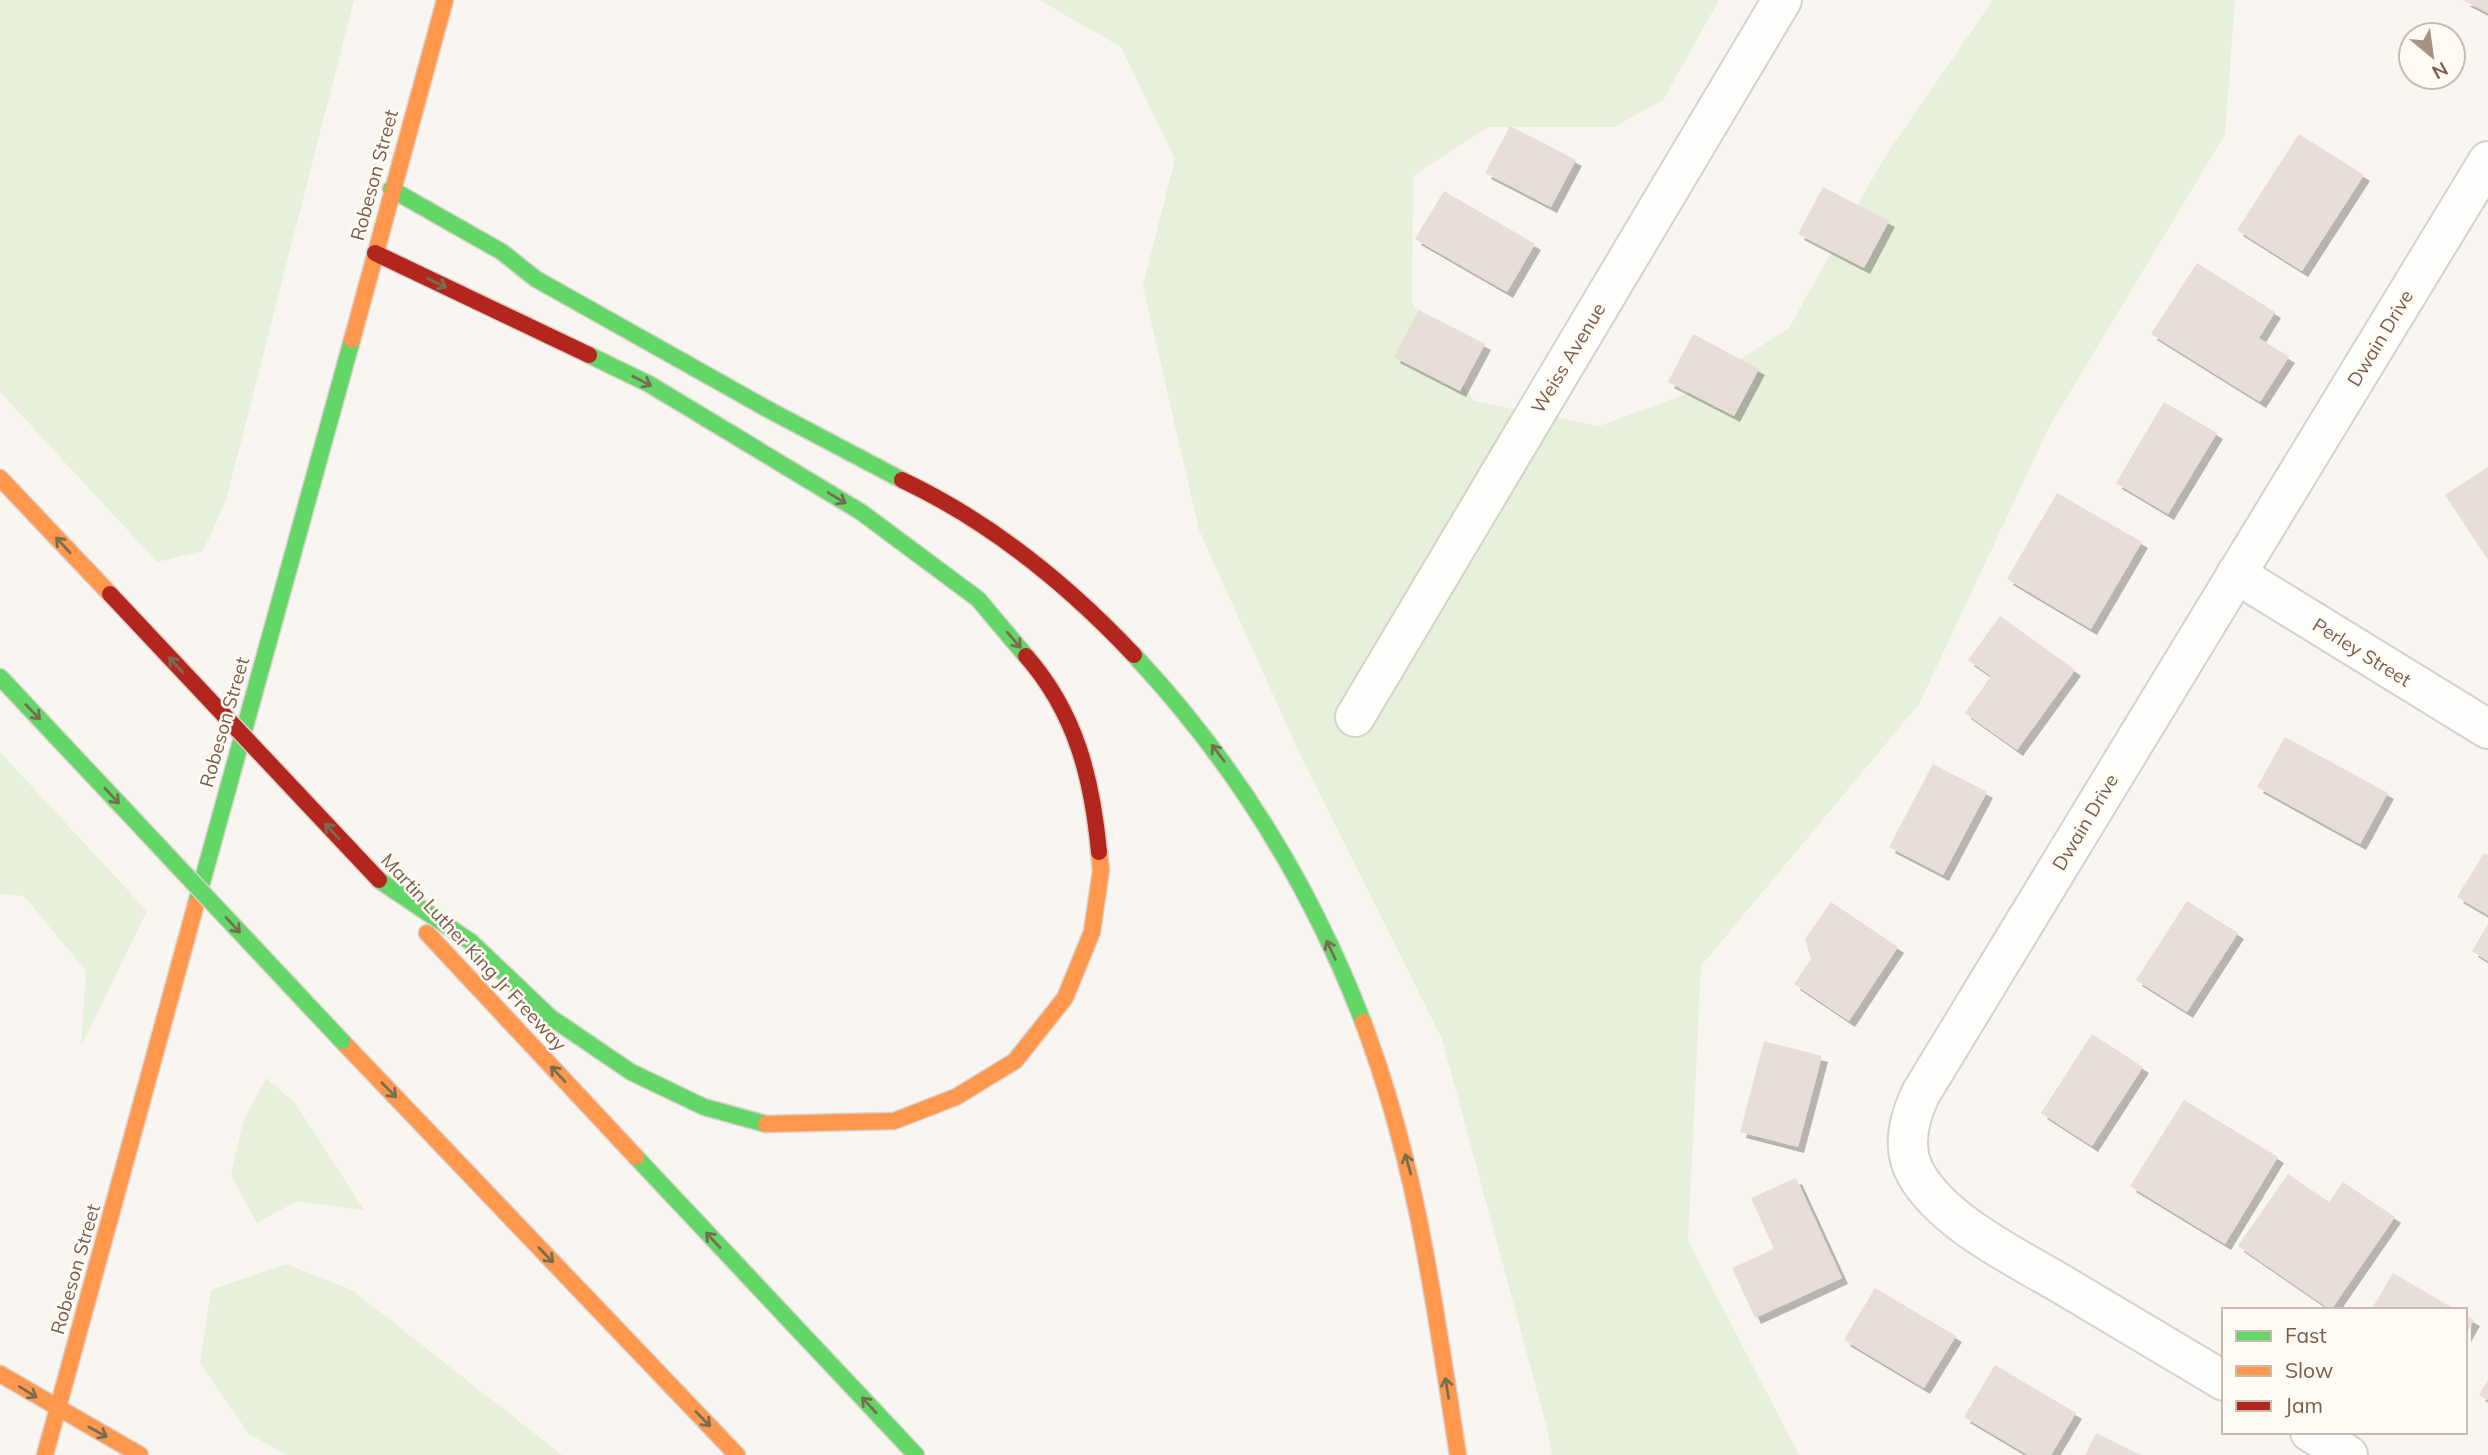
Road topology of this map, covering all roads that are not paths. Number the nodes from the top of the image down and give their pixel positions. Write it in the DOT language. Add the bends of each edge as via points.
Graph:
graph roads {
  1 [pos="445,0"];
  2 [pos="1782,0"];
  3 [pos="2488,161"];
  4 [pos="391,189"];
  5 [pos="375,253"];
  6 [pos="0,478"];
  7 [pos="2236,574"];
  8 [pos="0,677"];
  9 [pos="1354,717"];
  10 [pos="2488,729"];
  11 [pos="379,880"];
  12 [pos="0,1374"];
  13 [pos="2222,1380"];
  14 [pos="57,1410"];
  15 [pos="2313,1434"];
  16 [pos="44,1455"];
  17 [pos="139,1455"];
  18 [pos="737,1455"];
  19 [pos="916,1455"];
  20 [pos="1458,1455"];
  21 [pos="2348,1455"];
  1 -- 4 [label="main road, Robeson Street"];
  2 -- 9 [label="street, Weiss Avenue"];
  3 -- 7 [label="street, Dwain Drive"];
  4 -- 5 [label="main road, Robeson Street"];
  20 -- 4 [label="main road, one-way" via="1413,1183 1356,1002 1268,825 1215,749 1090,610 949,504 852,456 548,286 502,252"];
  5 -- 11 [label="main road, one-way" via="649,384 861,512 978,599 1037,667 1072,725 1094,796 1101,870 1092,932 1065,998 1015,1060 956,1097 894,1121 829,1125 763,1124 704,1107 631,1072 550,1017 471,942"];
  5 -- 14 [label="main road, Robeson Street"];
  11 -- 6 [label="main road, Martin Luther King Jr Freeway, one-way, bridge"];
  7 -- 10 [label="street, Perley Street"];
  7 -- 13 [label="street, Dwain Drive" via="1921,1093 1909,1118 1908,1146 1915,1173 1932,1195 1975,1232"];
  8 -- 18 [label="main road, one-way, bridge"];
  19 -- 11 [label="main road, Martin Luther King Jr Freeway, one-way"];
  12 -- 14 [label="main road, one-way"];
  14 -- 16 [label="main road, Robeson Street"];
  14 -- 17 [label="main road, one-way"];
  15 -- 21 [label="street"];
}
